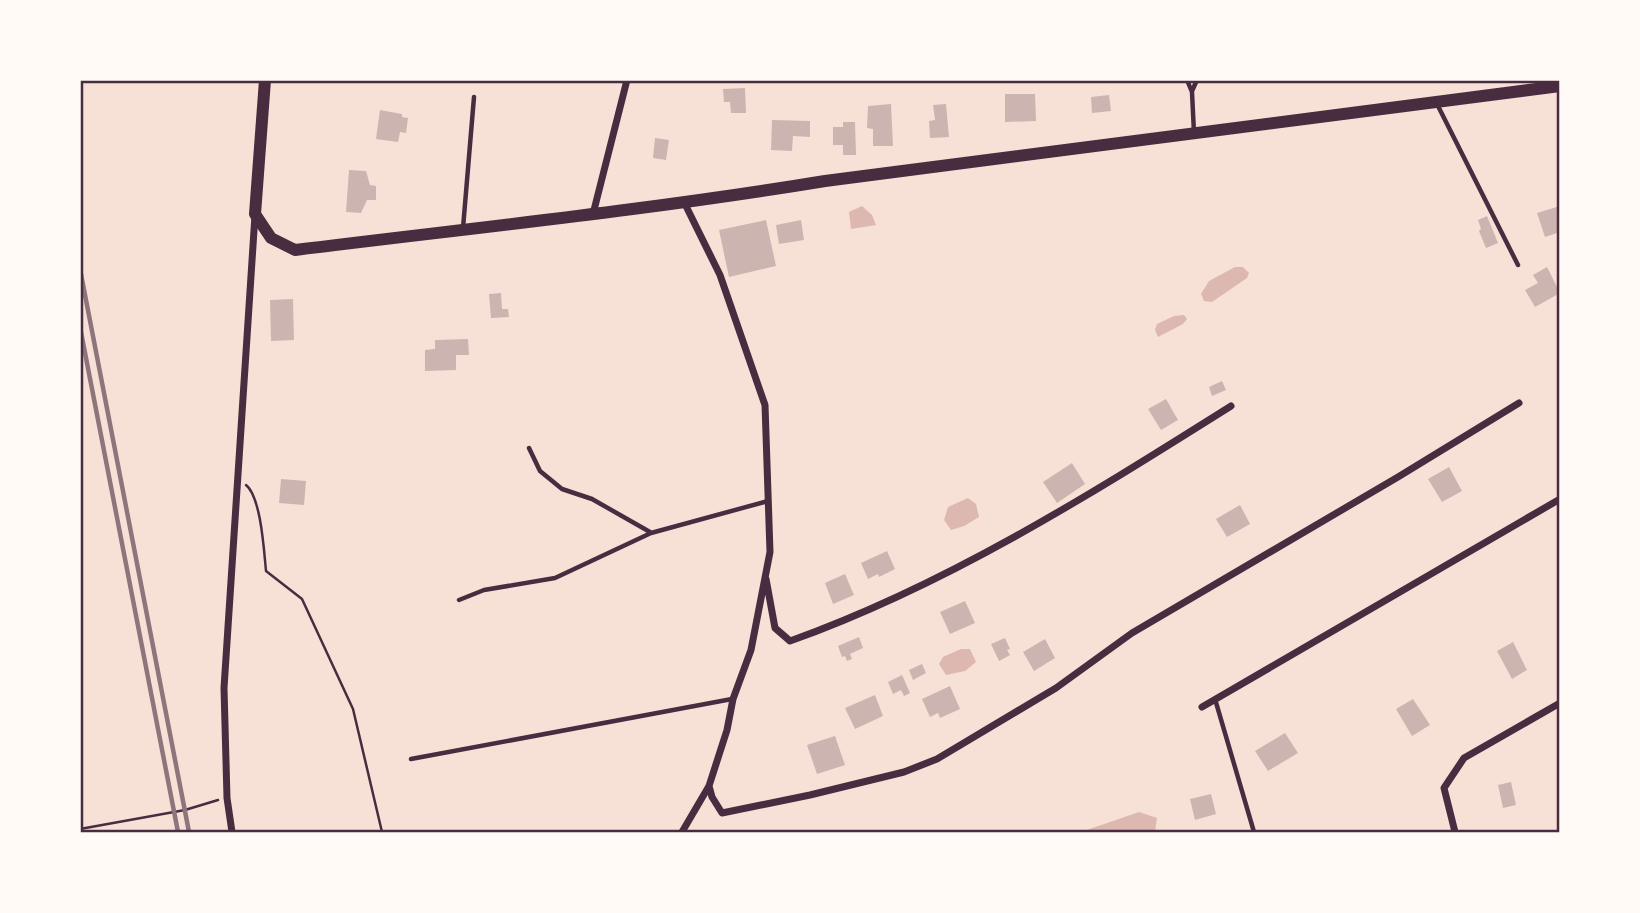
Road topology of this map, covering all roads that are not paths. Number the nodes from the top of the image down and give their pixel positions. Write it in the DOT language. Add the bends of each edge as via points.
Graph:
graph roads {
  1 [pos="265,80"];
  2 [pos="627,80"];
  3 [pos="1187,80"];
  4 [pos="1197,80"];
  5 [pos="1559,86"];
  6 [pos="1192,92"];
  7 [pos="474,97"];
  8 [pos="1437,102"];
  9 [pos="1194,133"];
  10 [pos="684,202"];
  11 [pos="255,214"];
  12 [pos="593,214"];
  13 [pos="462,230"];
  14 [pos="1518,265"];
  15 [pos="1519,403"];
  16 [pos="1231,406"];
  17 [pos="529,449"];
  18 [pos="1559,499"];
  19 [pos="769,501"];
  20 [pos="651,533"];
  21 [pos="765,575"];
  22 [pos="459,600"];
  23 [pos="733,699"];
  24 [pos="1215,699"];
  25 [pos="1559,704"];
  26 [pos="1202,707"];
  27 [pos="411,759"];
  28 [pos="709,786"];
  29 [pos="232,832"];
  30 [pos="681,832"];
  31 [pos="1254,832"];
  32 [pos="1455,832"];
  1 -- 11 [label="main road"];
  2 -- 12 [label="street"];
  3 -- 6 [label="lane"];
  4 -- 6 [label="lane"];
  5 -- 8 [label="main road"];
  6 -- 9 [label="lane"];
  7 -- 13 [label="lane"];
  8 -- 9 [label="main road"];
  8 -- 14 [label="lane"];
  9 -- 10 [label="main road"];
  10 -- 12 [label="main road"];
  10 -- 19 [label="street" via="720,275 765,405"];
  11 -- 13 [label="main road" via="271,238 295,250"];
  11 -- 29 [label="street" via="224,688"];
  12 -- 13 [label="main road"];
  15 -- 28 [label="street" via="1132,632 1056,688 937,759 904,772 722,813"];
  16 -- 21 [label="street" via="1015,536 832,626 790,641 775,628"];
  17 -- 20 [label="lane" via="540,471 562,489 592,499"];
  18 -- 24 [label="street"];
  19 -- 20 [label="lane"];
  19 -- 21 [label="street" via="770,552"];
  20 -- 22 [label="lane" via="555,578 484,590"];
  21 -- 23 [label="street" via="751,650"];
  23 -- 27 [label="lane"];
  23 -- 28 [label="street"];
  24 -- 26 [label="street"];
  24 -- 31 [label="lane"];
  25 -- 32 [label="street" via="1464,758 1444,788"];
  28 -- 30 [label="street"];
}
